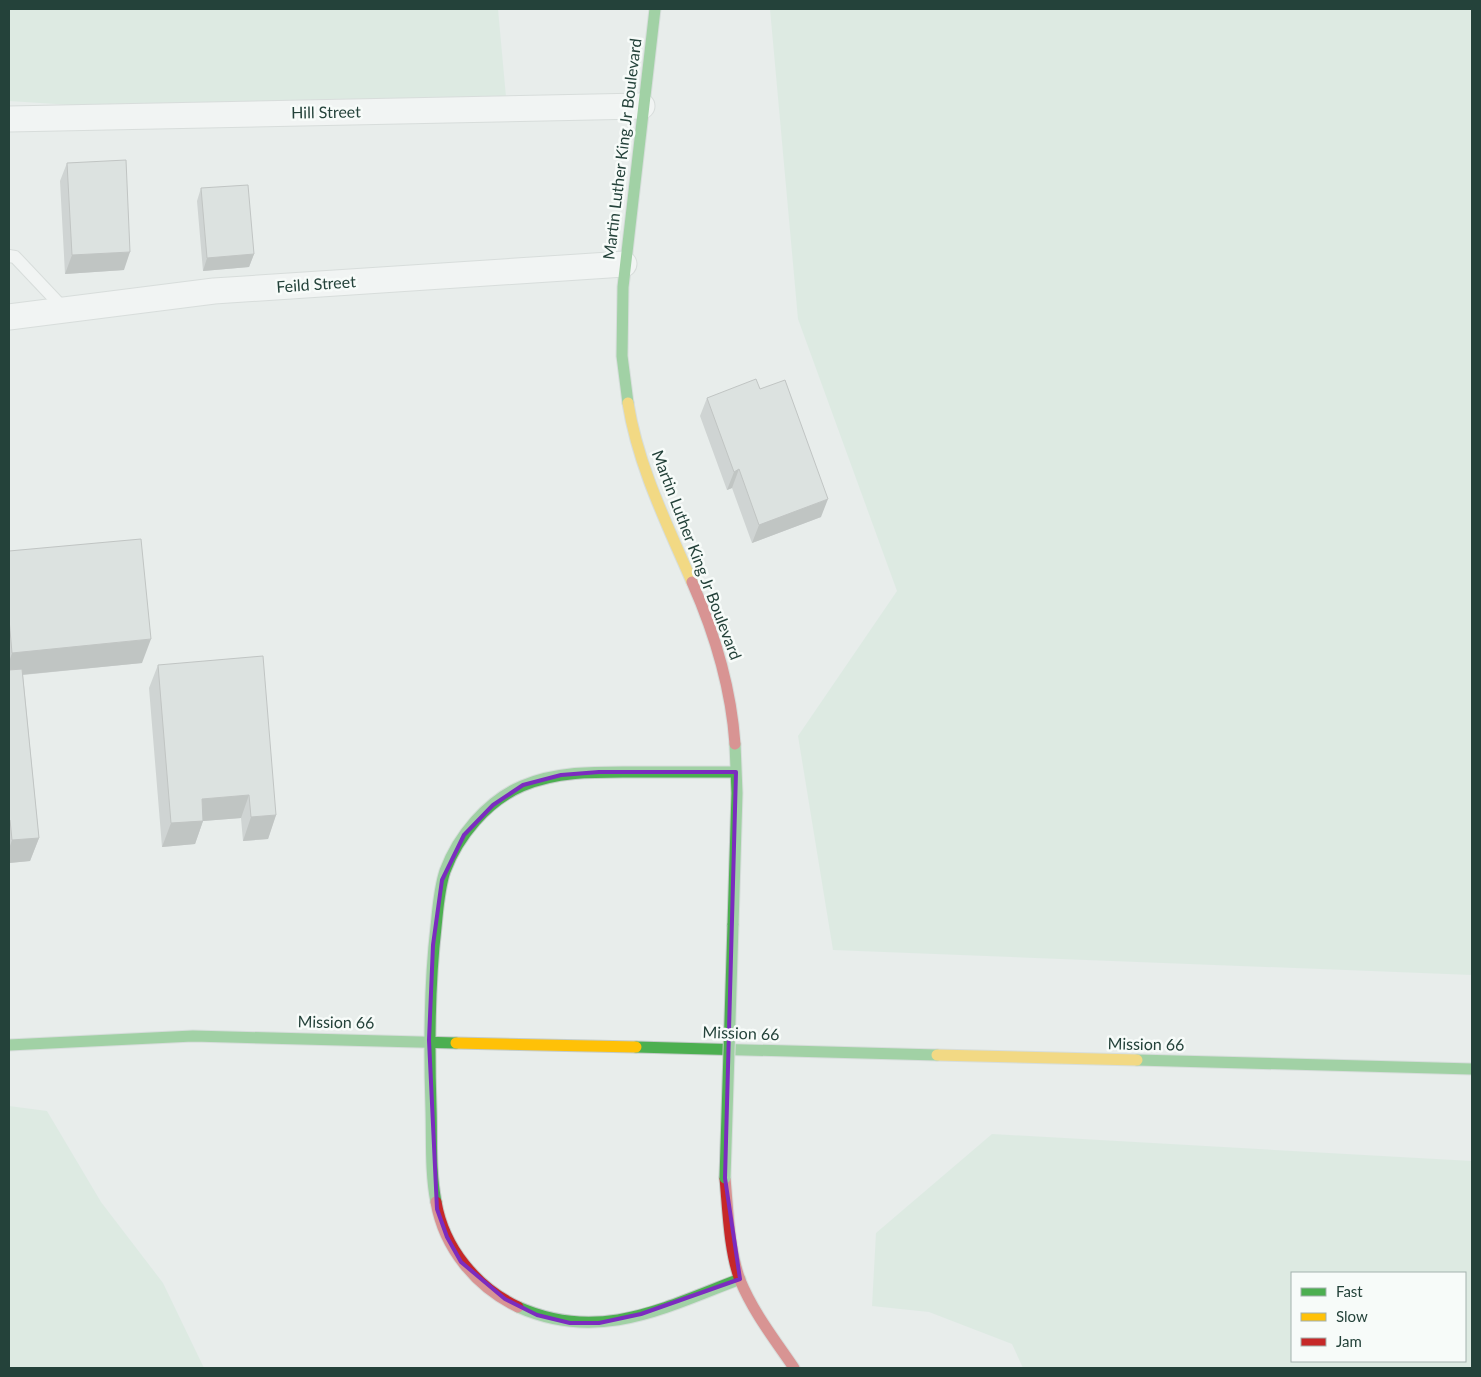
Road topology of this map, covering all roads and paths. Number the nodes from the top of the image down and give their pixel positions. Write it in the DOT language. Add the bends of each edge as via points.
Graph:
graph roads {
  1 [pos="655,9"];
  2 [pos="642,106"];
  3 [pos="9,119"];
  4 [pos="9,256"];
  5 [pos="624,264"];
  6 [pos="67,311"];
  7 [pos="9,317"];
  8 [pos="736,772"];
  9 [pos="429,1040"];
  10 [pos="9,1045"];
  11 [pos="1472,1069"];
  12 [pos="740,1279"];
  13 [pos="794,1368"];
  1 -- 2 [label="street, Martin Luther King Jr Boulevard"];
  2 -- 3 [label="street, Hill Street"];
  2 -- 5 [label="street, Martin Luther King Jr Boulevard"];
  4 -- 6 [label="lane" via="14,257"];
  5 -- 6 [label="street, Feild Street" via="214,291"];
  5 -- 8 [label="street, Martin Luther King Jr Boulevard" via="621,331 631,423 655,497 722,663 736,747"];
  6 -- 7 [label="street, Feild Street"];
  8 -- 9 [label="street" via="560,775 523,785 493,805 464,835 442,880 433,945"];
  8 -- 12 [label="street, Martin Luther King Jr Boulevard, bridge" via="726,1178 730,1229"];
  9 -- 10 [label="street, Mission 66" via="193,1036"];
  9 -- 11 [label="street, Mission 66"];
  9 -- 12 [label="street" via="437,1209 446,1237 461,1262 482,1283 537,1315 570,1323 599,1323 641,1314"];
  12 -- 13 [label="street, Martin Luther King Jr Boulevard" via="756,1312"];
}
